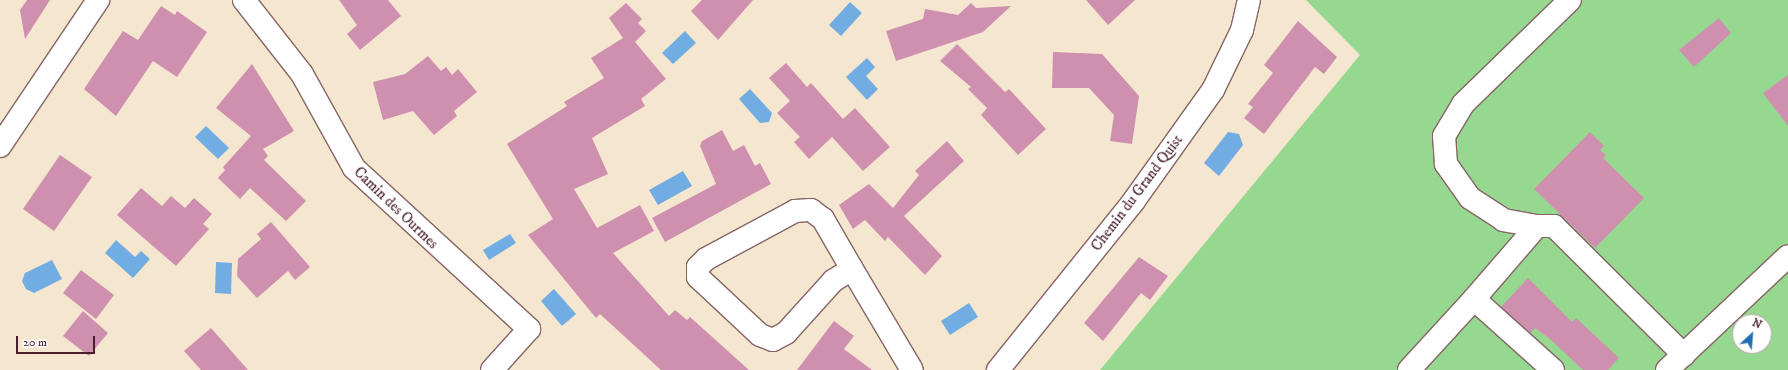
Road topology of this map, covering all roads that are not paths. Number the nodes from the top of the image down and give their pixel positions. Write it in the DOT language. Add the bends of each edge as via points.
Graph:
graph roads {
  1 [pos="98,0"];
  2 [pos="244,0"];
  3 [pos="1249,0"];
  4 [pos="1570,0"];
  5 [pos="0,146"];
  6 [pos="1537,226"];
  7 [pos="1788,256"];
  8 [pos="852,269"];
  9 [pos="1474,299"];
  10 [pos="1684,355"];
  11 [pos="492,370"];
  12 [pos="912,370"];
  13 [pos="998,370"];
  14 [pos="1409,370"];
  15 [pos="1554,370"];
  16 [pos="1667,370"];
  1 -- 5 [label="street"];
  2 -- 11 [label="street, Camin des Ourmes" via="302,74 354,168 529,329"];
  3 -- 13 [label="street, Chemin du Grand Quist" via="1242,30 1213,90 1133,202"];
  4 -- 6 [label="street" via="1463,104 1444,136 1446,164 1470,198 1504,220"];
  6 -- 9 [label="street"];
  6 -- 10 [label="street" via="1554,226"];
  7 -- 10 [label="street"];
  8 -- 8 [label="street" via="823,219 803,209 706,259 698,267 698,277 760,335 773,340 786,333 833,281"];
  8 -- 12 [label="street"];
  9 -- 14 [label="street"];
  9 -- 15 [label="street"];
  10 -- 16 [label="street"];
}
